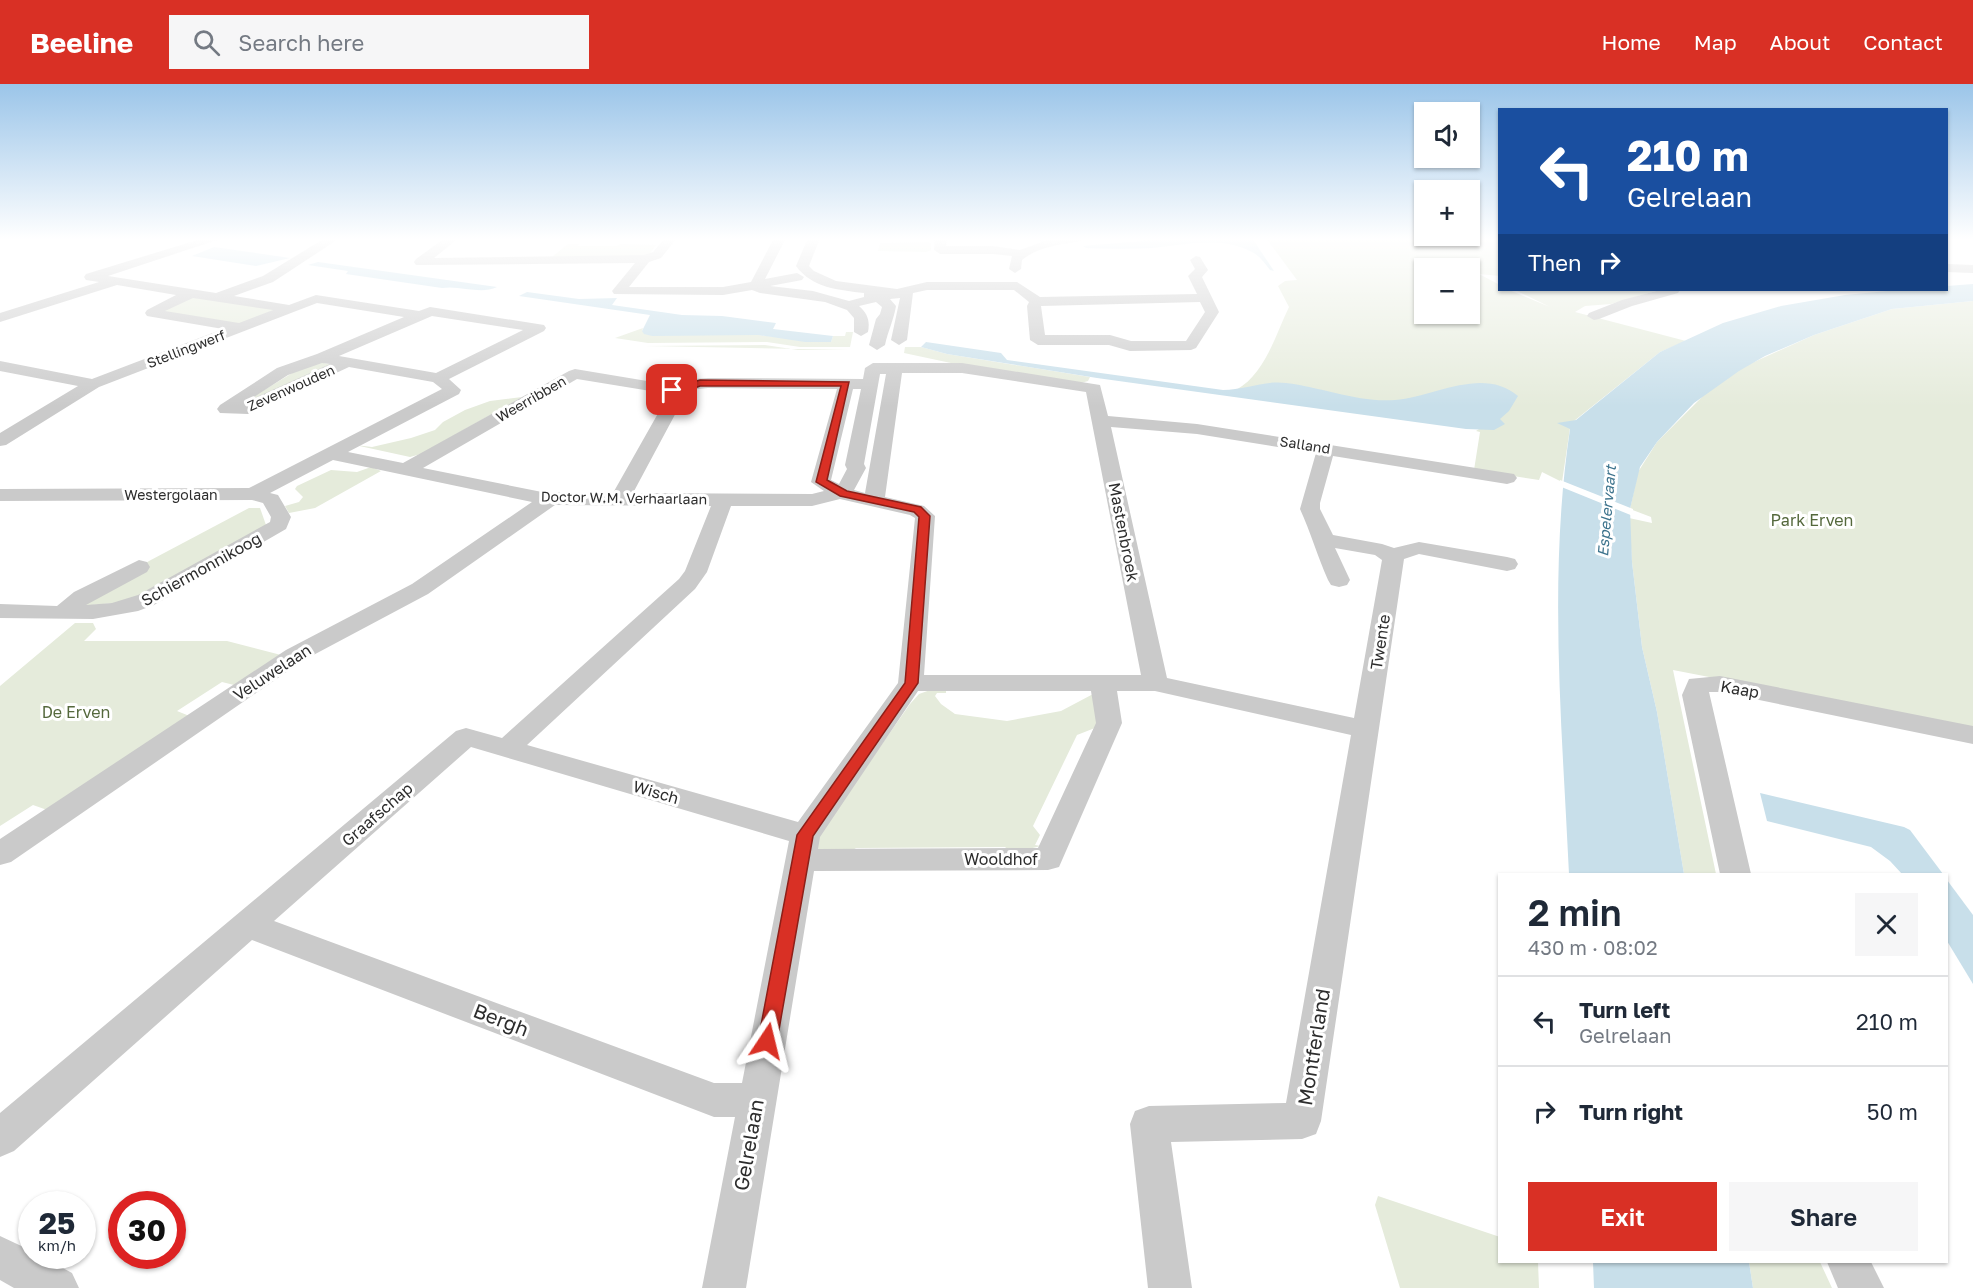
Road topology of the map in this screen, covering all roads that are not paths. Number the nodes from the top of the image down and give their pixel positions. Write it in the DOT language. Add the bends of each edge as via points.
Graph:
graph roads {
  1 [pos="75,294"];
  2 [pos="193,294"];
  3 [pos="194,294"];
  4 [pos="224,294"];
  5 [pos="721,294"];
  6 [pos="799,294"];
  7 [pos="831,294"];
  8 [pos="855,294"];
  9 [pos="893,294"];
  10 [pos="905,294"];
  11 [pos="1028,294"];
  12 [pos="1658,294"];
  13 [pos="1205,295"];
  14 [pos="216,297"];
  15 [pos="879,298"];
  16 [pos="863,301"];
  17 [pos="1037,301"];
  18 [pos="716,304"];
  19 [pos="848,305"];
  20 [pos="290,309"];
  21 [pos="420,315"];
  22 [pos="1594,316"];
  23 [pos="0,318"];
  24 [pos="883,319"];
  25 [pos="241,328"];
  26 [pos="859,328"];
  27 [pos="902,338"];
  28 [pos="0,353"];
  29 [pos="322,358"];
  30 [pos="348,362"];
  31 [pos="0,366"];
  32 [pos="895,369"];
  33 [pos="872,372"];
  34 [pos="115,376"];
  35 [pos="438,378"];
  36 [pos="0,379"];
  37 [pos="93,384"];
  38 [pos="846,384"];
  39 [pos="673,390"];
  40 [pos="76,395"];
  41 [pos="1101,421"];
  42 [pos="0,441"];
  43 [pos="1326,449"];
  44 [pos="331,454"];
  45 [pos="406,469"];
  46 [pos="1508,478"];
  47 [pos="833,488"];
  48 [pos="253,494"];
  49 [pos="0,495"];
  50 [pos="550,499"];
  51 [pos="620,499"];
  52 [pos="723,499"];
  53 [pos="874,501"];
  54 [pos="1325,540"];
  55 [pos="1390,556"];
  56 [pos="1507,564"];
  57 [pos="139,567"];
  58 [pos="1339,580"];
  59 [pos="0,611"];
  60 [pos="65,611"];
  61 [pos="911,683"];
  62 [pos="1103,683"];
  63 [pos="1155,683"];
  64 [pos="1365,729"];
  65 [pos="1973,735"];
  66 [pos="507,748"];
  67 [pos="802,848"];
  68 [pos="0,854"];
  69 [pos="1735,873"];
  70 [pos="248,925"];
  71 [pos="757,1100"];
  72 [pos="0,1138"];
  73 [pos="0,1257"];
  74 [pos="1849,1263"];
  75 [pos="57,1288"];
  76 [pos="724,1288"];
  77 [pos="1170,1288"];
  78 [pos="1862,1288"];
  1 -- 23 [label="street"];
  2 -- 25 [label="street" via="152,313"];
  3 -- 14 [label="street"];
  4 -- 14 [label="street"];
  5 -- 18 [label="street"];
  6 -- 19 [label="street"];
  7 -- 16 [label="street"];
  8 -- 15 [label="street"];
  9 -- 15 [label="street"];
  10 -- 27 [label="street"];
  11 -- 17 [label="street"];
  12 -- 22 [label="street"];
  13 -- 17 [label="street"];
  13 -- 17 [label="street" via="1212,313 1191,345 1038,340 1034,306"];
  14 -- 20 [label="street"];
  15 -- 16 [label="street"];
  15 -- 24 [label="street" via="889,306"];
  16 -- 19 [label="street"];
  16 -- 24 [label="street"];
  19 -- 26 [label="street" via="859,314"];
  20 -- 21 [label="street, Stellingwerf" via="316,299"];
  20 -- 25 [label="street, Stellingwerf"];
  21 -- 29 [label="street, Stellingwerf"];
  21 -- 35 [label="street, Stellingwerf" via="430,311 539,328"];
  24 -- 33 [label="street" via="868,362"];
  25 -- 34 [label="street, Stellingwerf"];
  28 -- 34 [label="street"];
  29 -- 30 [label="street, Zevenwouden"];
  29 -- 30 [label="street, Zevenwouden" via="273,374 226,410 242,410"];
  30 -- 35 [label="street, Zevenwouden"];
  31 -- 37 [label="street"];
  32 -- 33 [label="street, Mastenbroek"];
  32 -- 41 [label="street, Mastenbroek" via="962,368 1094,388"];
  32 -- 53 [label="street"];
  33 -- 38 [label="street, Mastenbroek"];
  33 -- 47 [label="street" via="854,480"];
  34 -- 37 [label="street, Stellingwerf"];
  35 -- 44 [label="street" via="453,390"];
  36 -- 40 [label="street"];
  37 -- 40 [label="street, Stellingwerf"];
  38 -- 39 [label="street, Mastenbroek" via="700,383"];
  38 -- 47 [label="street" via="821,482"];
  39 -- 45 [label="street, Weerribben" via="575,374"];
  39 -- 51 [label="street"];
  40 -- 42 [label="street, Stellingwerf"];
  41 -- 43 [label="street, Salland" via="1197,429"];
  41 -- 63 [label="street, Mastenbroek"];
  43 -- 46 [label="street, Salland"];
  43 -- 54 [label="street" via="1310,503"];
  44 -- 45 [label="street, Doctor W.M. Verhaarlaan"];
  44 -- 48 [label="street, Westergolaan"];
  45 -- 50 [label="street, Doctor W.M. Verhaarlaan"];
  47 -- 52 [label="street, Doctor W.M. Verhaarlaan" via="812,500"];
  47 -- 53 [label="street"];
  48 -- 49 [label="street, Westergolaan"];
  48 -- 60 [label="street, Schiermonnikoog" via="271,499 281,520 276,528 134,606 107,611"];
  50 -- 51 [label="street, Doctor W.M. Verhaarlaan"];
  50 -- 68 [label="street, Veluwelaan" via="420,589 295,655"];
  51 -- 52 [label="street, Doctor W.M. Verhaarlaan"];
  52 -- 66 [label="street" via="696,572 687,584"];
  53 -- 61 [label="street" via="917,510 925,516"];
  54 -- 55 [label="street" via="1382,550"];
  54 -- 58 [label="street" via="1324,547"];
  55 -- 56 [label="street" via="1419,548"];
  55 -- 64 [label="street, Twente" via="1393,558"];
  57 -- 60 [label="street" via="82,597"];
  59 -- 60 [label="street, Schiermonnikoog"];
  61 -- 62 [label="street"];
  61 -- 67 [label="street, Gelrelaan"];
  62 -- 63 [label="street"];
  62 -- 67 [label="street, Wooldhof" via="1110,723 1048,859"];
  63 -- 64 [label="street"];
  64 -- 77 [label="street, Montferland" via="1302,1121 1149,1124"];
  65 -- 69 [label="street, Kaap" via="1720,684 1698,685 1695,695"];
  66 -- 67 [label="street, Wisch"];
  66 -- 70 [label="street, Graafschap" via="466,737"];
  67 -- 71 [label="street, Gelrelaan"];
  70 -- 71 [label="street, Bergh" via="714,1100"];
  70 -- 72 [label="street, Graafschap"];
  71 -- 76 [label="street, Gelrelaan"];
  73 -- 75 [label="street"];
  74 -- 78 [label="street"];
}
